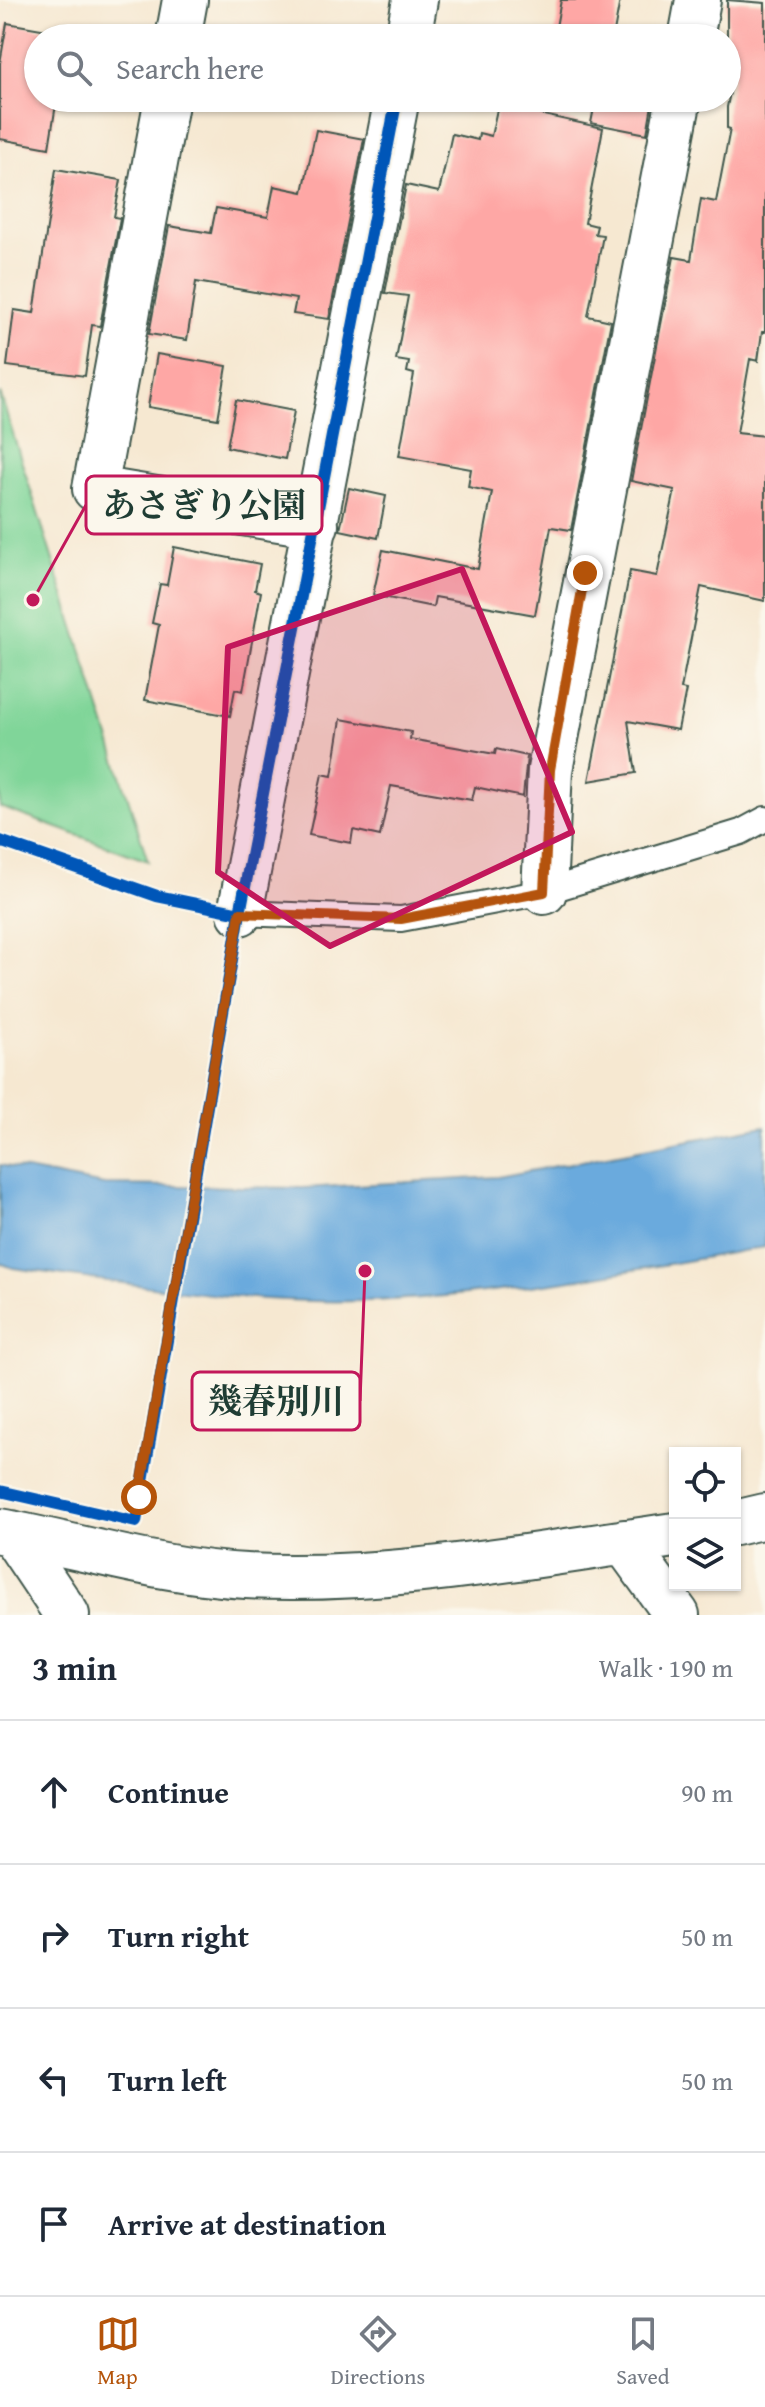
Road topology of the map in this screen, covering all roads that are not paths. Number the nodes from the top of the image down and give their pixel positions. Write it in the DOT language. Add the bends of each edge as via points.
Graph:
graph roads {
  1 [pos="185,0"];
  2 [pos="415,0"];
  3 [pos="698,0"];
  4 [pos="181,24"];
  5 [pos="411,24"];
  6 [pos="694,24"];
  7 [pos="164,112"];
  8 [pos="394,112"];
  9 [pos="676,112"];
  10 [pos="316,525"];
  11 [pos="765,819"];
  12 [pos="753,830"];
  13 [pos="544,892"];
  14 [pos="240,913"];
  15 [pos="765,1516"];
  16 [pos="741,1522"];
  17 [pos="6,1532"];
  18 [pos="669,1536"];
  19 [pos="624,1542"];
  20 [pos="67,1615"];
  21 [pos="677,1615"];
  1 -- 4 [label="street"];
  2 -- 5 [label="street"];
  3 -- 6 [label="street"];
  7 -- 10 [label="street" via="95,489"];
  8 -- 10 [label="street"];
  9 -- 13 [label="street" via="550,770"];
  10 -- 14 [label="street"];
  11 -- 12 [label="lane"];
  12 -- 13 [label="lane"];
  13 -- 14 [label="lane" via="401,919"];
  15 -- 16 [label="street"];
  17 -- 19 [label="street" via="243,1576 442,1571"];
  17 -- 20 [label="street"];
  18 -- 19 [label="street"];
  19 -- 21 [label="street"];
}
